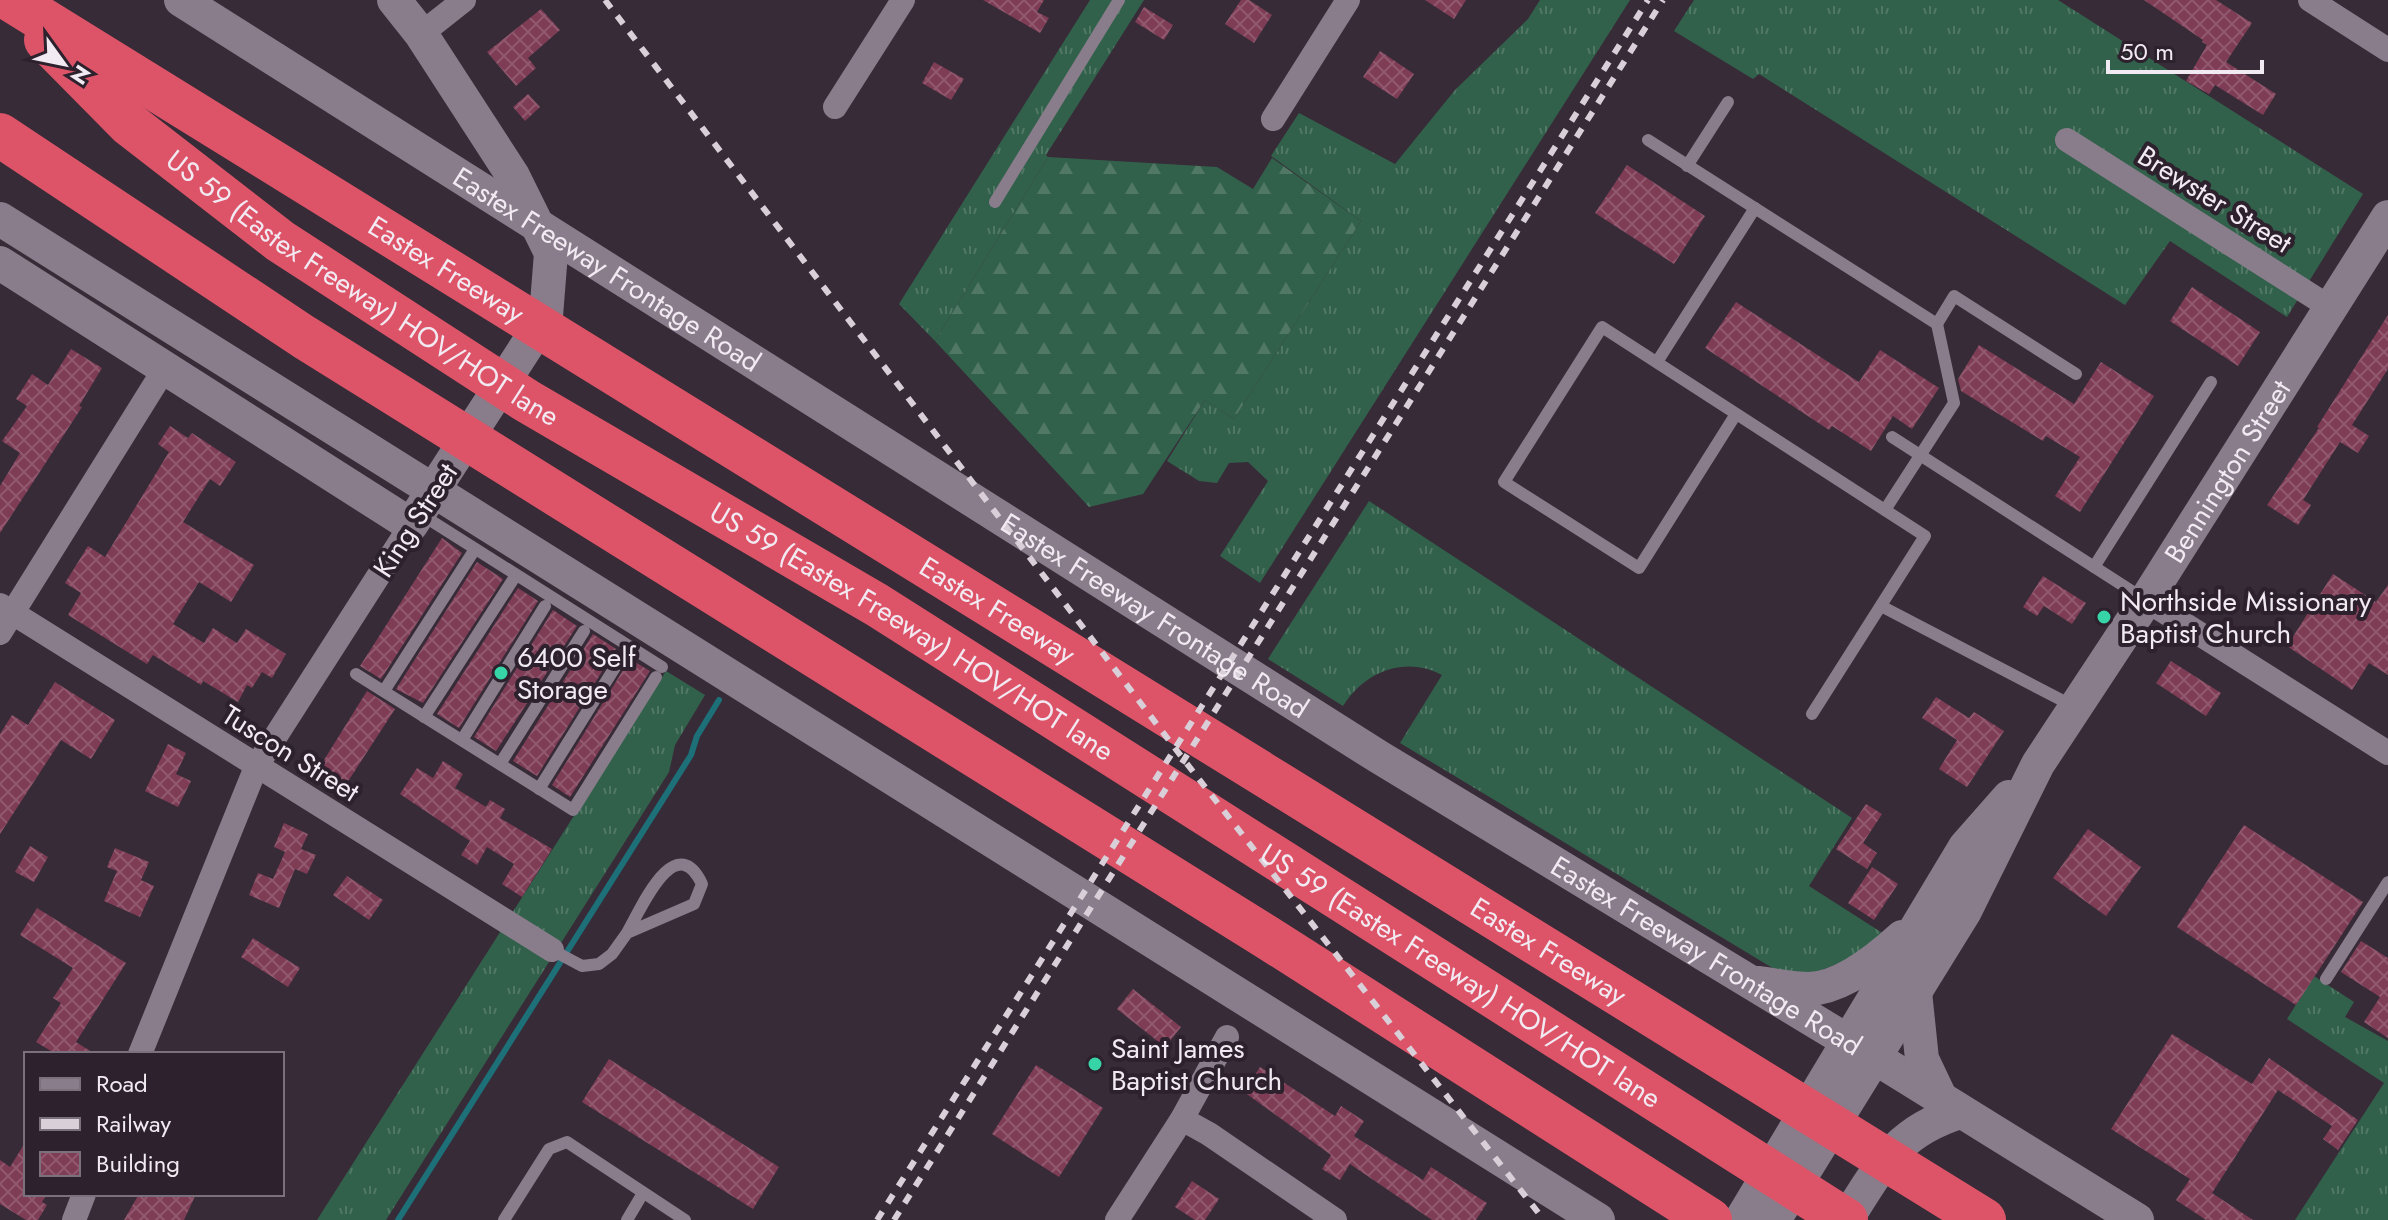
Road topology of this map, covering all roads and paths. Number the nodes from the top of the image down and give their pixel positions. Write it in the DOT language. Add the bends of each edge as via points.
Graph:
graph roads {
  1 [pos="13,0"];
  2 [pos="181,0"];
  3 [pos="394,0"];
  4 [pos="464,0"];
  5 [pos="903,0"];
  6 [pos="1119,0"];
  7 [pos="1348,0"];
  8 [pos="2310,0"];
  9 [pos="421,34"];
  10 [pos="2388,50"];
  11 [pos="1728,102"];
  12 [pos="835,107"];
  13 [pos="1273,119"];
  14 [pos="0,135"];
  15 [pos="1648,140"];
  16 [pos="2067,140"];
  17 [pos="1687,166"];
  18 [pos="995,202"];
  19 [pos="1755,208"];
  20 [pos="2388,217"];
  21 [pos="0,219"];
  22 [pos="0,263"];
  23 [pos="2331,308"];
  24 [pos="1937,324"];
  25 [pos="1657,362"];
  26 [pos="165,368"];
  27 [pos="2076,374"];
  28 [pos="2211,382"];
  29 [pos="1736,414"];
  30 [pos="1892,437"];
  31 [pos="1921,455"];
  32 [pos="1885,510"];
  33 [pos="415,519"];
  34 [pos="475,549"];
  35 [pos="2094,567"];
  36 [pos="516,575"];
  37 [pos="2146,600"];
  38 [pos="545,606"];
  39 [pos="1881,606"];
  40 [pos="4,617"];
  41 [pos="584,631"];
  42 [pos="622,656"];
  43 [pos="356,674"];
  44 [pos="384,691"];
  45 [pos="2076,708"];
  46 [pos="1812,714"];
  47 [pos="424,717"];
  48 [pos="462,740"];
  49 [pos="2387,749"];
  50 [pos="500,764"];
  51 [pos="2038,764"];
  52 [pos="256,767"];
  53 [pos="539,789"];
  54 [pos="2388,882"];
  55 [pos="1923,918"];
  56 [pos="627,933"];
  57 [pos="552,950"];
  58 [pos="2326,979"];
  59 [pos="1748,981"];
  60 [pos="1915,992"];
  61 [pos="1227,1037"];
  62 [pos="1862,1050"];
  63 [pos="141,1052"];
  64 [pos="1950,1106"];
  65 [pos="1182,1119"];
  66 [pos="643,1193"];
  67 [pos="83,1196"];
  68 [pos="74,1220"];
  69 [pos="504,1220"];
  70 [pos="627,1220"];
  71 [pos="685,1220"];
  72 [pos="1117,1220"];
  73 [pos="1335,1220"];
  74 [pos="1598,1220"];
  75 [pos="1710,1220"];
  76 [pos="1741,1220"];
  77 [pos="1774,1220"];
  78 [pos="1846,1220"];
  79 [pos="1984,1220"];
  80 [pos="2137,1220"];
  1 -- 78 [label="highway, US 59 (Eastex Freeway) HOV/HOT lane" via="36,31 129,124 280,241 527,401 877,605"];
  1 -- 79 [label="highway, Eastex Freeway"];
  2 -- 59 [label="main road, Eastex Freeway Frontage Road" via="1379,757"];
  3 -- 9 [label="main road, King Street"];
  4 -- 9 [label="street"];
  5 -- 12 [label="street"];
  6 -- 18 [label="lane"];
  7 -- 13 [label="street"];
  8 -- 10 [label="street"];
  9 -- 33 [label="main road, King Street" via="513,176 551,253 546,316"];
  11 -- 17 [label="lane"];
  14 -- 75 [label="highway" via="304,337"];
  15 -- 17 [label="lane"];
  16 -- 23 [label="street, Brewster Street"];
  17 -- 19 [label="lane"];
  19 -- 24 [label="lane"];
  19 -- 25 [label="lane"];
  20 -- 23 [label="main road, Bennington Street"];
  21 -- 74 [label="main road"];
  22 -- 26 [label="main road"];
  23 -- 37 [label="main road, Bennington Street"];
  24 -- 27 [label="lane" via="1954,296"];
  24 -- 31 [label="lane" via="1954,403"];
  25 -- 29 [label="lane"];
  25 -- 29 [label="lane" via="1602,327 1504,482 1639,568"];
  26 -- 33 [label="main road"];
  26 -- 40 [label="street"];
  28 -- 35 [label="lane"];
  29 -- 32 [label="lane"];
  30 -- 31 [label="lane"];
  31 -- 32 [label="lane"];
  31 -- 35 [label="lane"];
  32 -- 39 [label="lane" via="1925,536"];
  33 -- 34 [label="lane"];
  33 -- 52 [label="street, King Street"];
  34 -- 36 [label="lane"];
  34 -- 44 [label="lane"];
  35 -- 37 [label="lane"];
  36 -- 47 [label="lane"];
  36 -- 53 [label="lane" via="659,672 573,810"];
  37 -- 45 [label="main road, Bennington Street"];
  37 -- 49 [label="street"];
  38 -- 48 [label="lane"];
  39 -- 45 [label="lane"];
  39 -- 46 [label="lane"];
  40 -- 52 [label="street, Tuscon Street"];
  41 -- 50 [label="lane"];
  42 -- 53 [label="lane"];
  43 -- 44 [label="lane"];
  44 -- 47 [label="lane"];
  45 -- 51 [label="main road, Bennington Street"];
  47 -- 48 [label="lane"];
  48 -- 50 [label="lane"];
  50 -- 53 [label="lane"];
  51 -- 55 [label="main road, Bennington Street" via="1965,847"];
  51 -- 60 [label="main road, Bennington Street" via="1965,911"];
  52 -- 57 [label="street, Tuscon Street"];
  52 -- 63 [label="street, King Street"];
  54 -- 58 [label="lane"];
  55 -- 59 [label="main road" via="1876,961 1841,979 1811,989"];
  55 -- 62 [label="main road, Bennington Street"];
  56 -- 56 [label="lane" via="694,904 702,884 697,874 688,866 668,869"];
  56 -- 57 [label="lane" via="599,964 582,966"];
  59 -- 62 [label="main road, Eastex Freeway Frontage Road"];
  60 -- 62 [label="main road, Bennington Street"];
  60 -- 64 [label="main road" via="1922,1059"];
  61 -- 65 [label="street"];
  62 -- 64 [label="main road, Eastex Freeway Frontage Road"];
  62 -- 76 [label="main road, Bennington Street"];
  62 -- 77 [label="main road, Bennington Street"];
  64 -- 78 [label="main road" via="1886,1157"];
  64 -- 80 [label="main road, Eastex Freeway Frontage Road"];
  65 -- 72 [label="street"];
  65 -- 73 [label="street"];
  66 -- 69 [label="lane" via="567,1142 549,1149"];
  66 -- 70 [label="lane"];
  66 -- 71 [label="lane"];
  67 -- 68 [label="street"];
}
